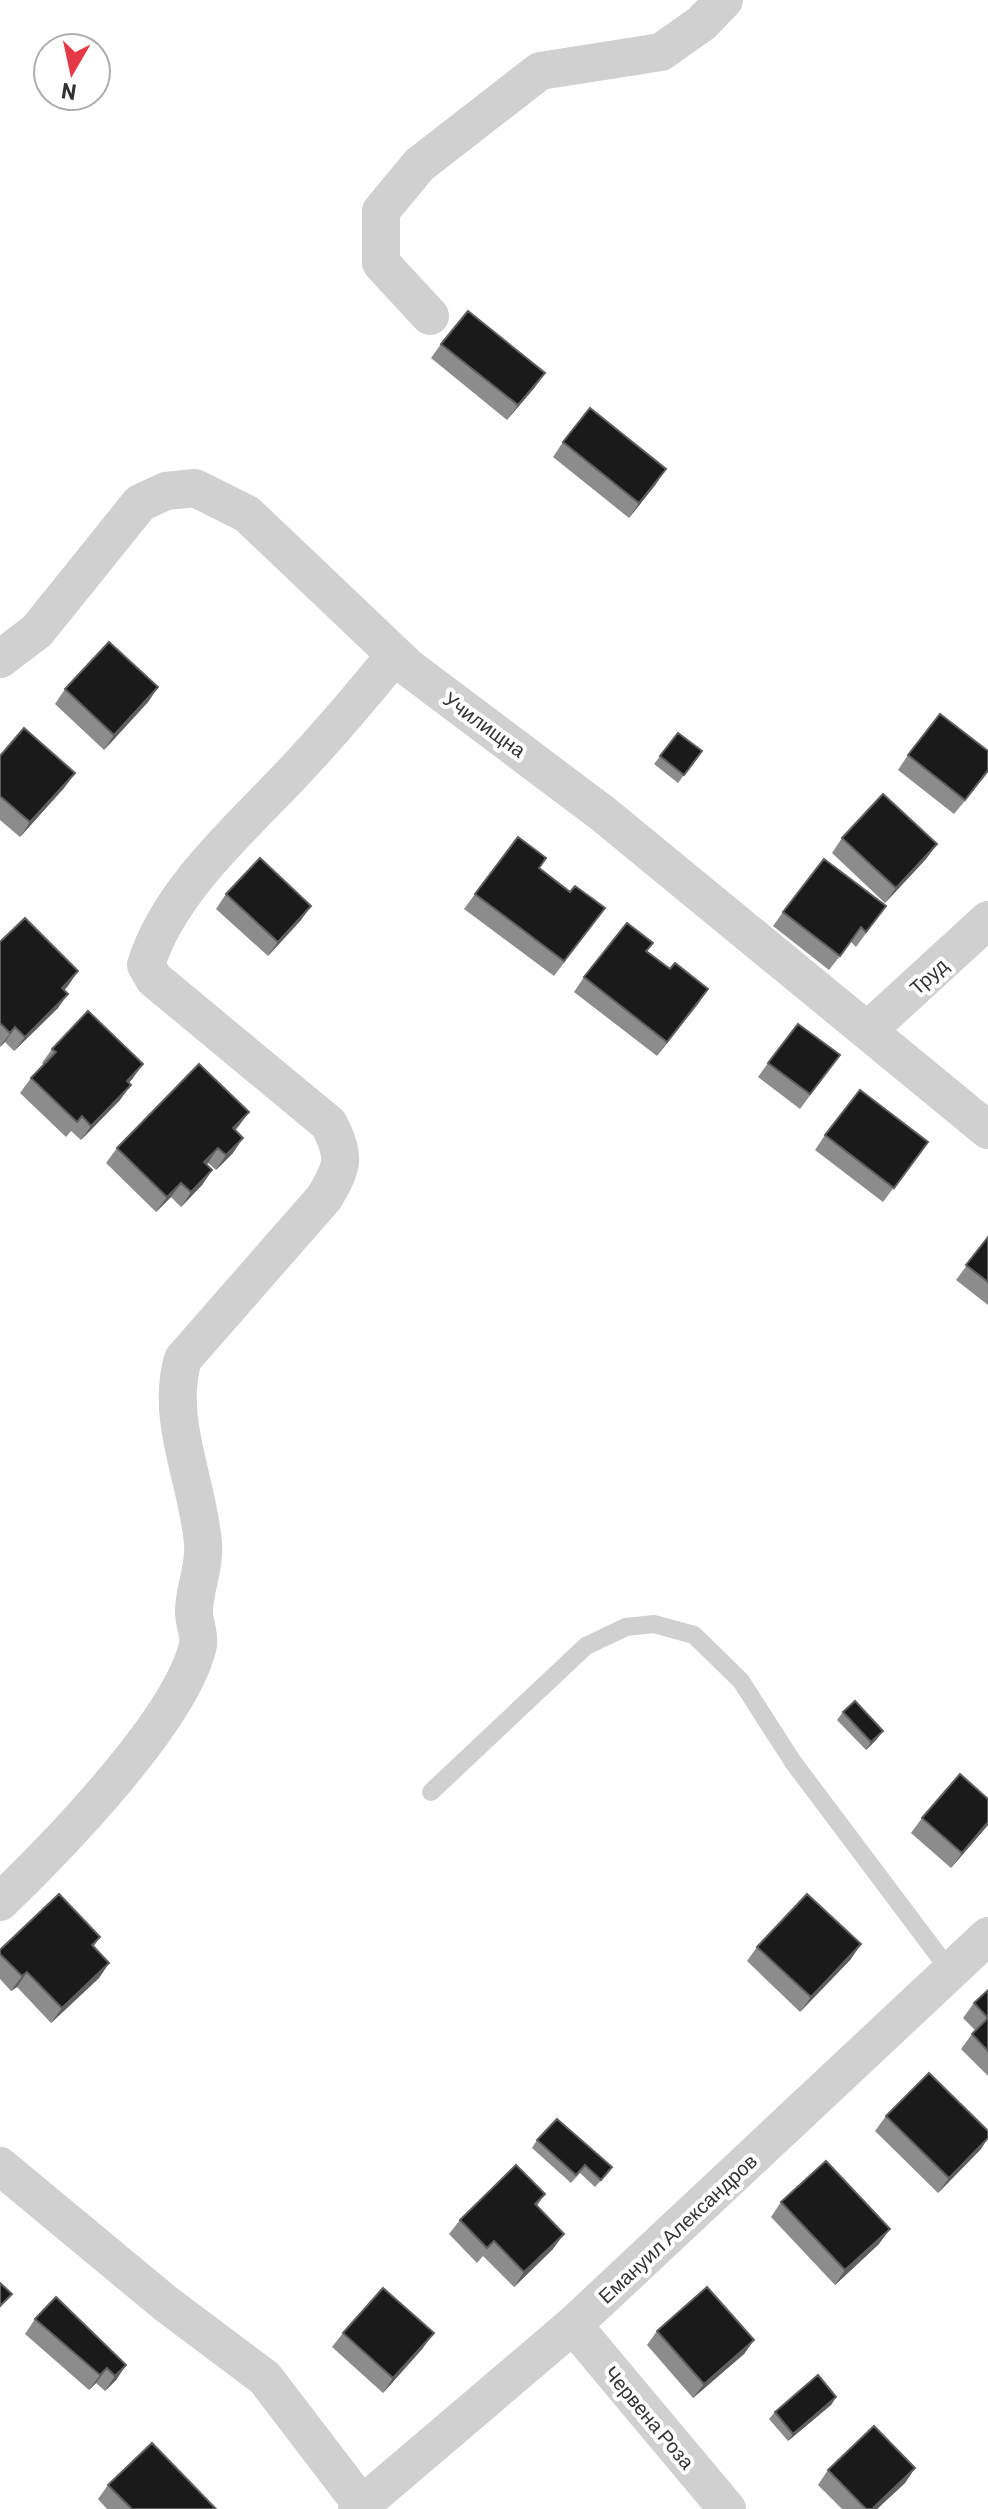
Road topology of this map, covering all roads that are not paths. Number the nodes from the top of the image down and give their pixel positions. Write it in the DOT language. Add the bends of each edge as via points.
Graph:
graph roads {
  1 [pos="724,0"];
  2 [pos="430,316"];
  3 [pos="395,655"];
  4 [pos="0,659"];
  5 [pos="988,920"];
  6 [pos="867,1031"];
  7 [pos="988,1130"];
  8 [pos="431,1792"];
  9 [pos="0,1902"];
  10 [pos="988,1936"];
  11 [pos="950,1971"];
  12 [pos="0,2166"];
  13 [pos="573,2325"];
  14 [pos="359,2507"];
  15 [pos="727,2509"];
  1 -- 2 [label="street" via="661,52 540,71 419,165 381,211 381,263"];
  3 -- 4 [label="street, Училищна" via="247,514 195,488 166,491 140,503 37,631"];
  3 -- 6 [label="street, Училищна" via="602,813"];
  3 -- 9 [label="street" via="208,862 153,942 146,965 154,979 329,1124 341,1147 341,1170 324,1198 183,1359 176,1383 177,1410 204,1546 193,1610 199,1641 190,1673 119,1775"];
  5 -- 6 [label="street, Труд"];
  6 -- 7 [label="street, Училищна"];
  8 -- 11 [label="lane" via="586,1646 626,1627 654,1624 694,1635 741,1681 793,1762"];
  10 -- 11 [label="street, Емануил Александров"];
  11 -- 13 [label="street, Емануил Александров"];
  12 -- 14 [label="street" via="265,2378"];
  13 -- 14 [label="street, Емануил Александров"];
  13 -- 15 [label="street, Червена Роза"];
}
